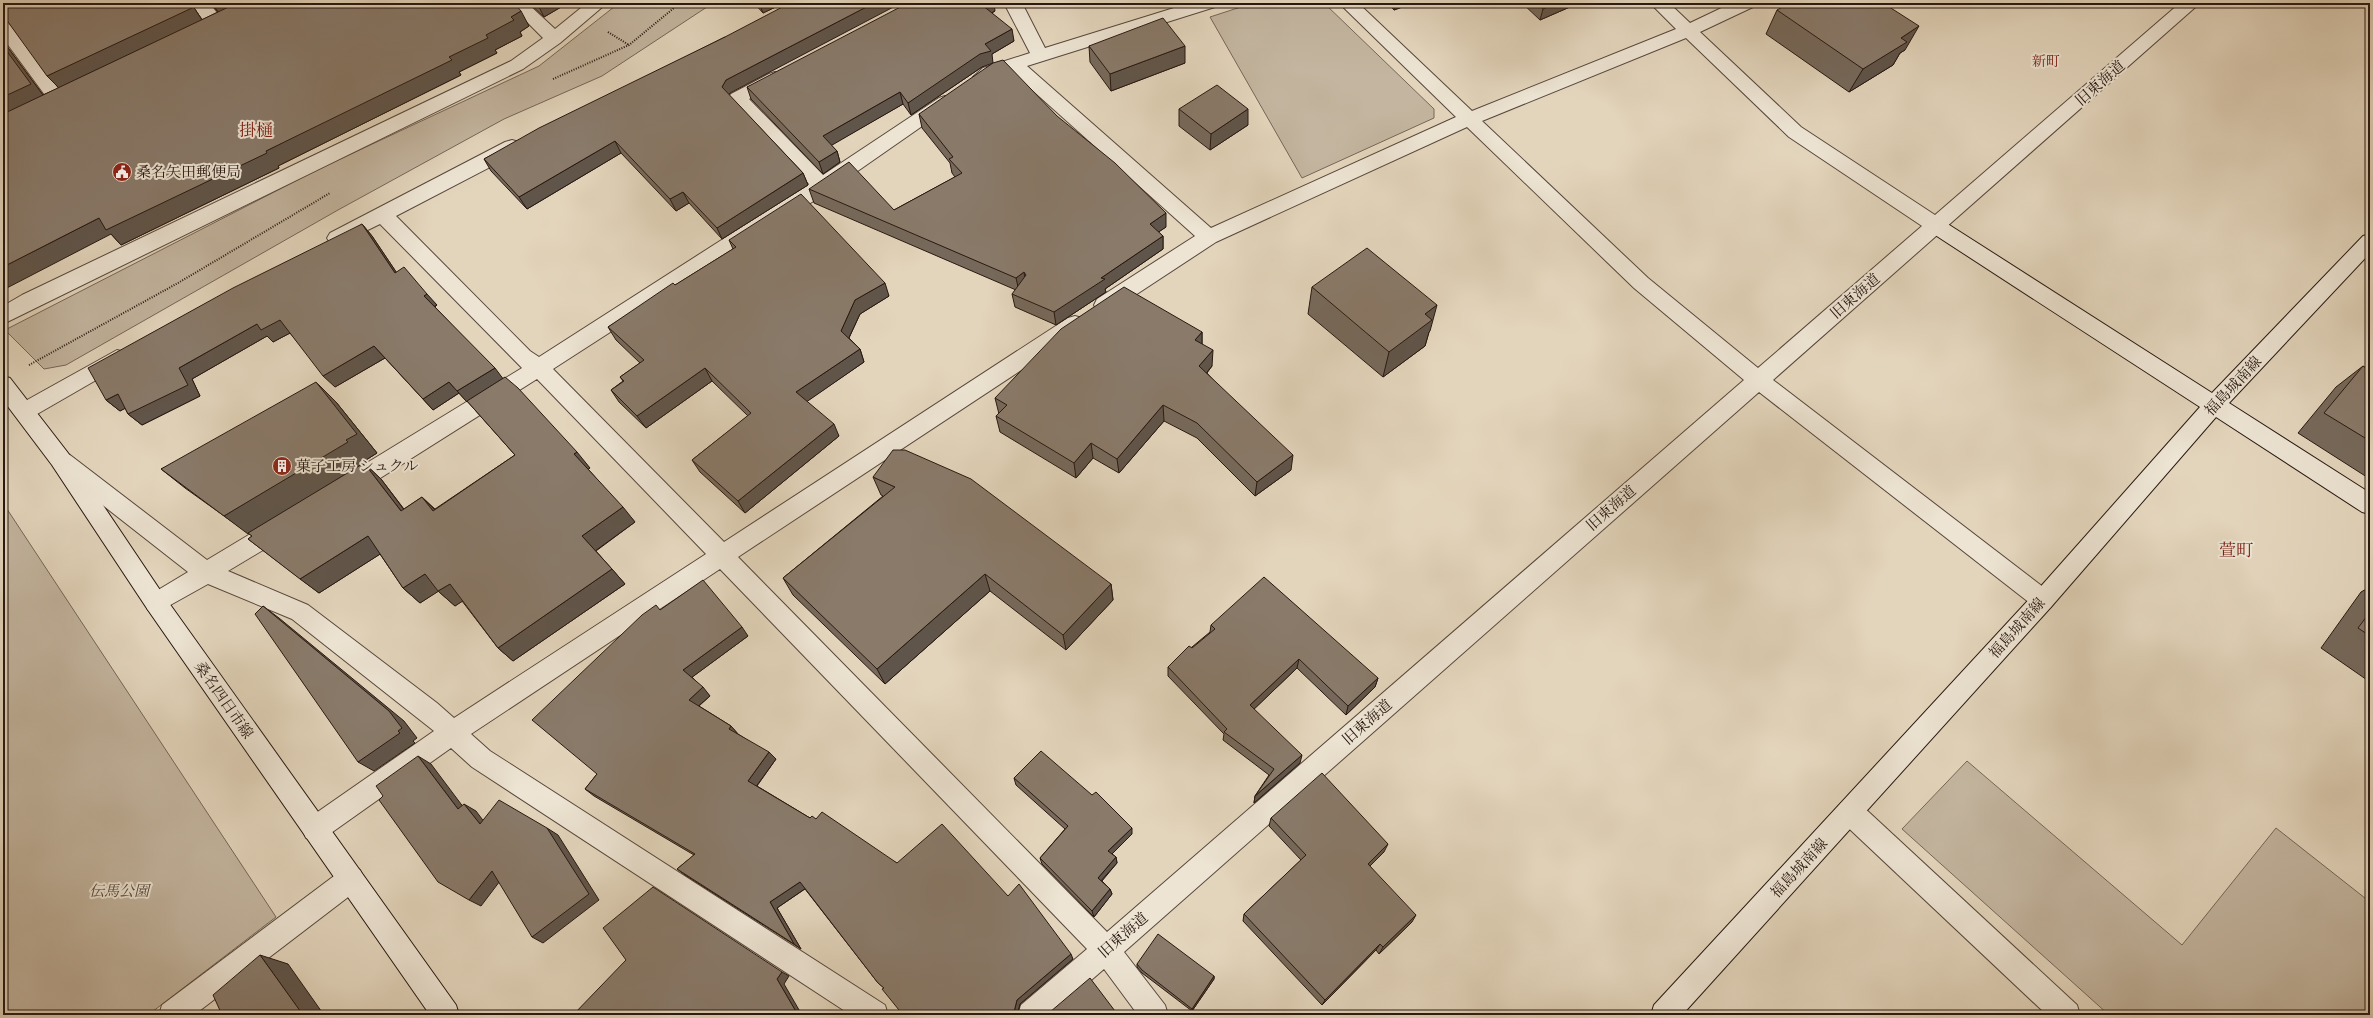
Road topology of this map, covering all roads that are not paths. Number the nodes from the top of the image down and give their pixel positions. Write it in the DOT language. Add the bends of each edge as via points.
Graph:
graph roads {
  1 [pos="200,3"];
  2 [pos="517,3"];
  3 [pos="598,3"];
  4 [pos="1013,3"];
  5 [pos="1209,3"];
  6 [pos="1348,3"];
  7 [pos="1659,3"];
  8 [pos="1747,3"];
  9 [pos="2191,3"];
  10 [pos="3,25"];
  11 [pos="218,25"];
  12 [pos="1687,31"];
  13 [pos="554,39"];
  14 [pos="1040,56"];
  15 [pos="1015,65"];
  16 [pos="792,69"];
  17 [pos="59,102"];
  18 [pos="1469,119"];
  19 [pos="531,138"];
  20 [pos="822,186"];
  21 [pos="382,214"];
  22 [pos="1936,226"];
  23 [pos="1209,237"];
  24 [pos="2370,241"];
  25 [pos="319,247"];
  26 [pos="3,316"];
  27 [pos="134,349"];
  28 [pos="540,369"];
  29 [pos="1758,380"];
  30 [pos="3,384"];
  31 [pos="2215,404"];
  32 [pos="24,411"];
  33 [pos="60,459"];
  34 [pos="329,498"];
  35 [pos="2370,505"];
  36 [pos="295,519"];
  37 [pos="721,556"];
  38 [pos="207,573"];
  39 [pos="2043,600"];
  40 [pos="156,603"];
  41 [pos="452,733"];
  42 [pos="1850,812"];
  43 [pos="315,829"];
  44 [pos="351,879"];
  45 [pos="1106,950"];
  46 [pos="172,1015"];
  47 [pos="446,1015"];
  48 [pos="875,1015"];
  49 [pos="1031,1015"];
  50 [pos="1155,1015"];
  51 [pos="1664,1015"];
  52 [pos="2067,1015"];
  1 -- 11 [label="street"];
  2 -- 13 [label="street"];
  3 -- 13 [label="street"];
  4 -- 14 [label="street"];
  5 -- 14 [label="street"];
  6 -- 18 [label="street"];
  7 -- 12 [label="street"];
  8 -- 12 [label="street"];
  9 -- 22 [label="street, 旧東海道"];
  10 -- 17 [label="street"];
  12 -- 18 [label="street"];
  12 -- 22 [label="street" via="1795,132"];
  13 -- 26 [label="street" via="517,65 29,301"];
  14 -- 15 [label="street"];
  15 -- 20 [label="street" via="989,72"];
  15 -- 23 [label="street"];
  16 -- 20 [label="street" via="737,98"];
  18 -- 23 [label="street"];
  18 -- 29 [label="street" via="1641,283"];
  19 -- 21 [label="street"];
  20 -- 28 [label="street"];
  21 -- 25 [label="street"];
  21 -- 28 [label="street" via="523,357"];
  22 -- 29 [label="street, 旧東海道"];
  22 -- 31 [label="street"];
  23 -- 37 [label="street"];
  24 -- 31 [label="street, 福島城南線"];
  27 -- 32 [label="street"];
  28 -- 34 [label="street"];
  28 -- 37 [label="street"];
  29 -- 39 [label="street"];
  29 -- 45 [label="street, 旧東海道"];
  30 -- 32 [label="street, 桑名四日市線"];
  31 -- 35 [label="street"];
  31 -- 39 [label="street, 福島城南線"];
  32 -- 33 [label="street, 桑名四日市線"];
  33 -- 38 [label="street"];
  33 -- 40 [label="street, 桑名四日市線"];
  36 -- 38 [label="street"];
  37 -- 41 [label="street"];
  37 -- 45 [label="street"];
  38 -- 40 [label="street"];
  38 -- 41 [label="street" via="300,612 429,711"];
  39 -- 42 [label="street, 福島城南線"];
  40 -- 43 [label="street, 桑名四日市線"];
  41 -- 43 [label="street"];
  41 -- 48 [label="street" via="481,759"];
  42 -- 51 [label="street, 福島城南線"];
  42 -- 52 [label="street"];
  43 -- 44 [label="street, 桑名四日市線"];
  44 -- 46 [label="street"];
  44 -- 47 [label="street, 桑名四日市線"];
  45 -- 49 [label="street, 旧東海道"];
  45 -- 50 [label="street"];
}
